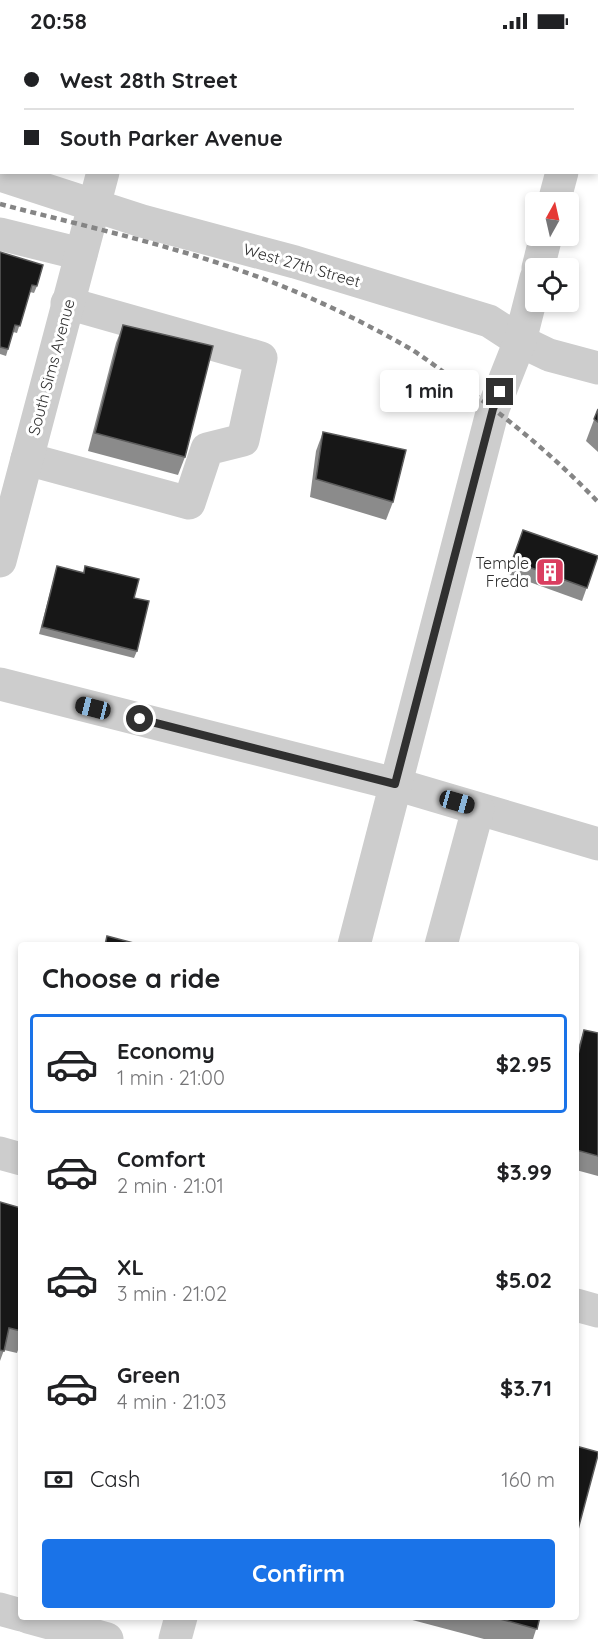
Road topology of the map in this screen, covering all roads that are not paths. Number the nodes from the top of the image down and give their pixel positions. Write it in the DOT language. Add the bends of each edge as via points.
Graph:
graph roads {
  1 [pos="103,174"];
  2 [pos="561,174"];
  3 [pos="0,175"];
  4 [pos="557,192"];
  5 [pos="95,206"];
  6 [pos="0,234"];
  7 [pos="81,254"];
  8 [pos="68,303"];
  9 [pos="527,312"];
  10 [pos="520,341"];
  11 [pos="598,368"];
  12 [pos="27,459"];
  13 [pos="0,561"];
  14 [pos="0,684"];
  15 [pos="395,784"];
  16 [pos="478,808"];
  17 [pos="598,844"];
  18 [pos="355,942"];
  19 [pos="442,942"];
  20 [pos="0,1153"];
  21 [pos="18,1158"];
  22 [pos="579,1306"];
  23 [pos="598,1311"];
  24 [pos="0,1609"];
  25 [pos="18,1614"];
  26 [pos="39,1620"];
  27 [pos="180,1620"];
  28 [pos="107,1639"];
  29 [pos="175,1639"];
  1 -- 5 [label="street, South Sims Avenue"];
  2 -- 4 [label="street"];
  3 -- 5 [label="street, West 27th Street"];
  5 -- 7 [label="street, South Sims Avenue"];
  5 -- 10 [label="street, West 27th Street" via="489,321"];
  6 -- 7 [label="street"];
  7 -- 8 [label="street, South Sims Avenue"];
  8 -- 12 [label="street, South Sims Avenue"];
  8 -- 12 [label="street" via="261,358 243,440 207,448 189,503"];
  9 -- 10 [label="street"];
  10 -- 11 [label="street, West 27th Street" via="549,355"];
  10 -- 15 [label="street" via="493,409"];
  12 -- 13 [label="street, South Sims Avenue"];
  14 -- 15 [label="street"];
  15 -- 16 [label="street"];
  15 -- 18 [label="street"];
  16 -- 17 [label="street"];
  16 -- 19 [label="street"];
  20 -- 21 [label="street"];
  22 -- 23 [label="street"];
  24 -- 25 [label="street"];
  26 -- 28 [label="street"];
  27 -- 29 [label="street"];
}
